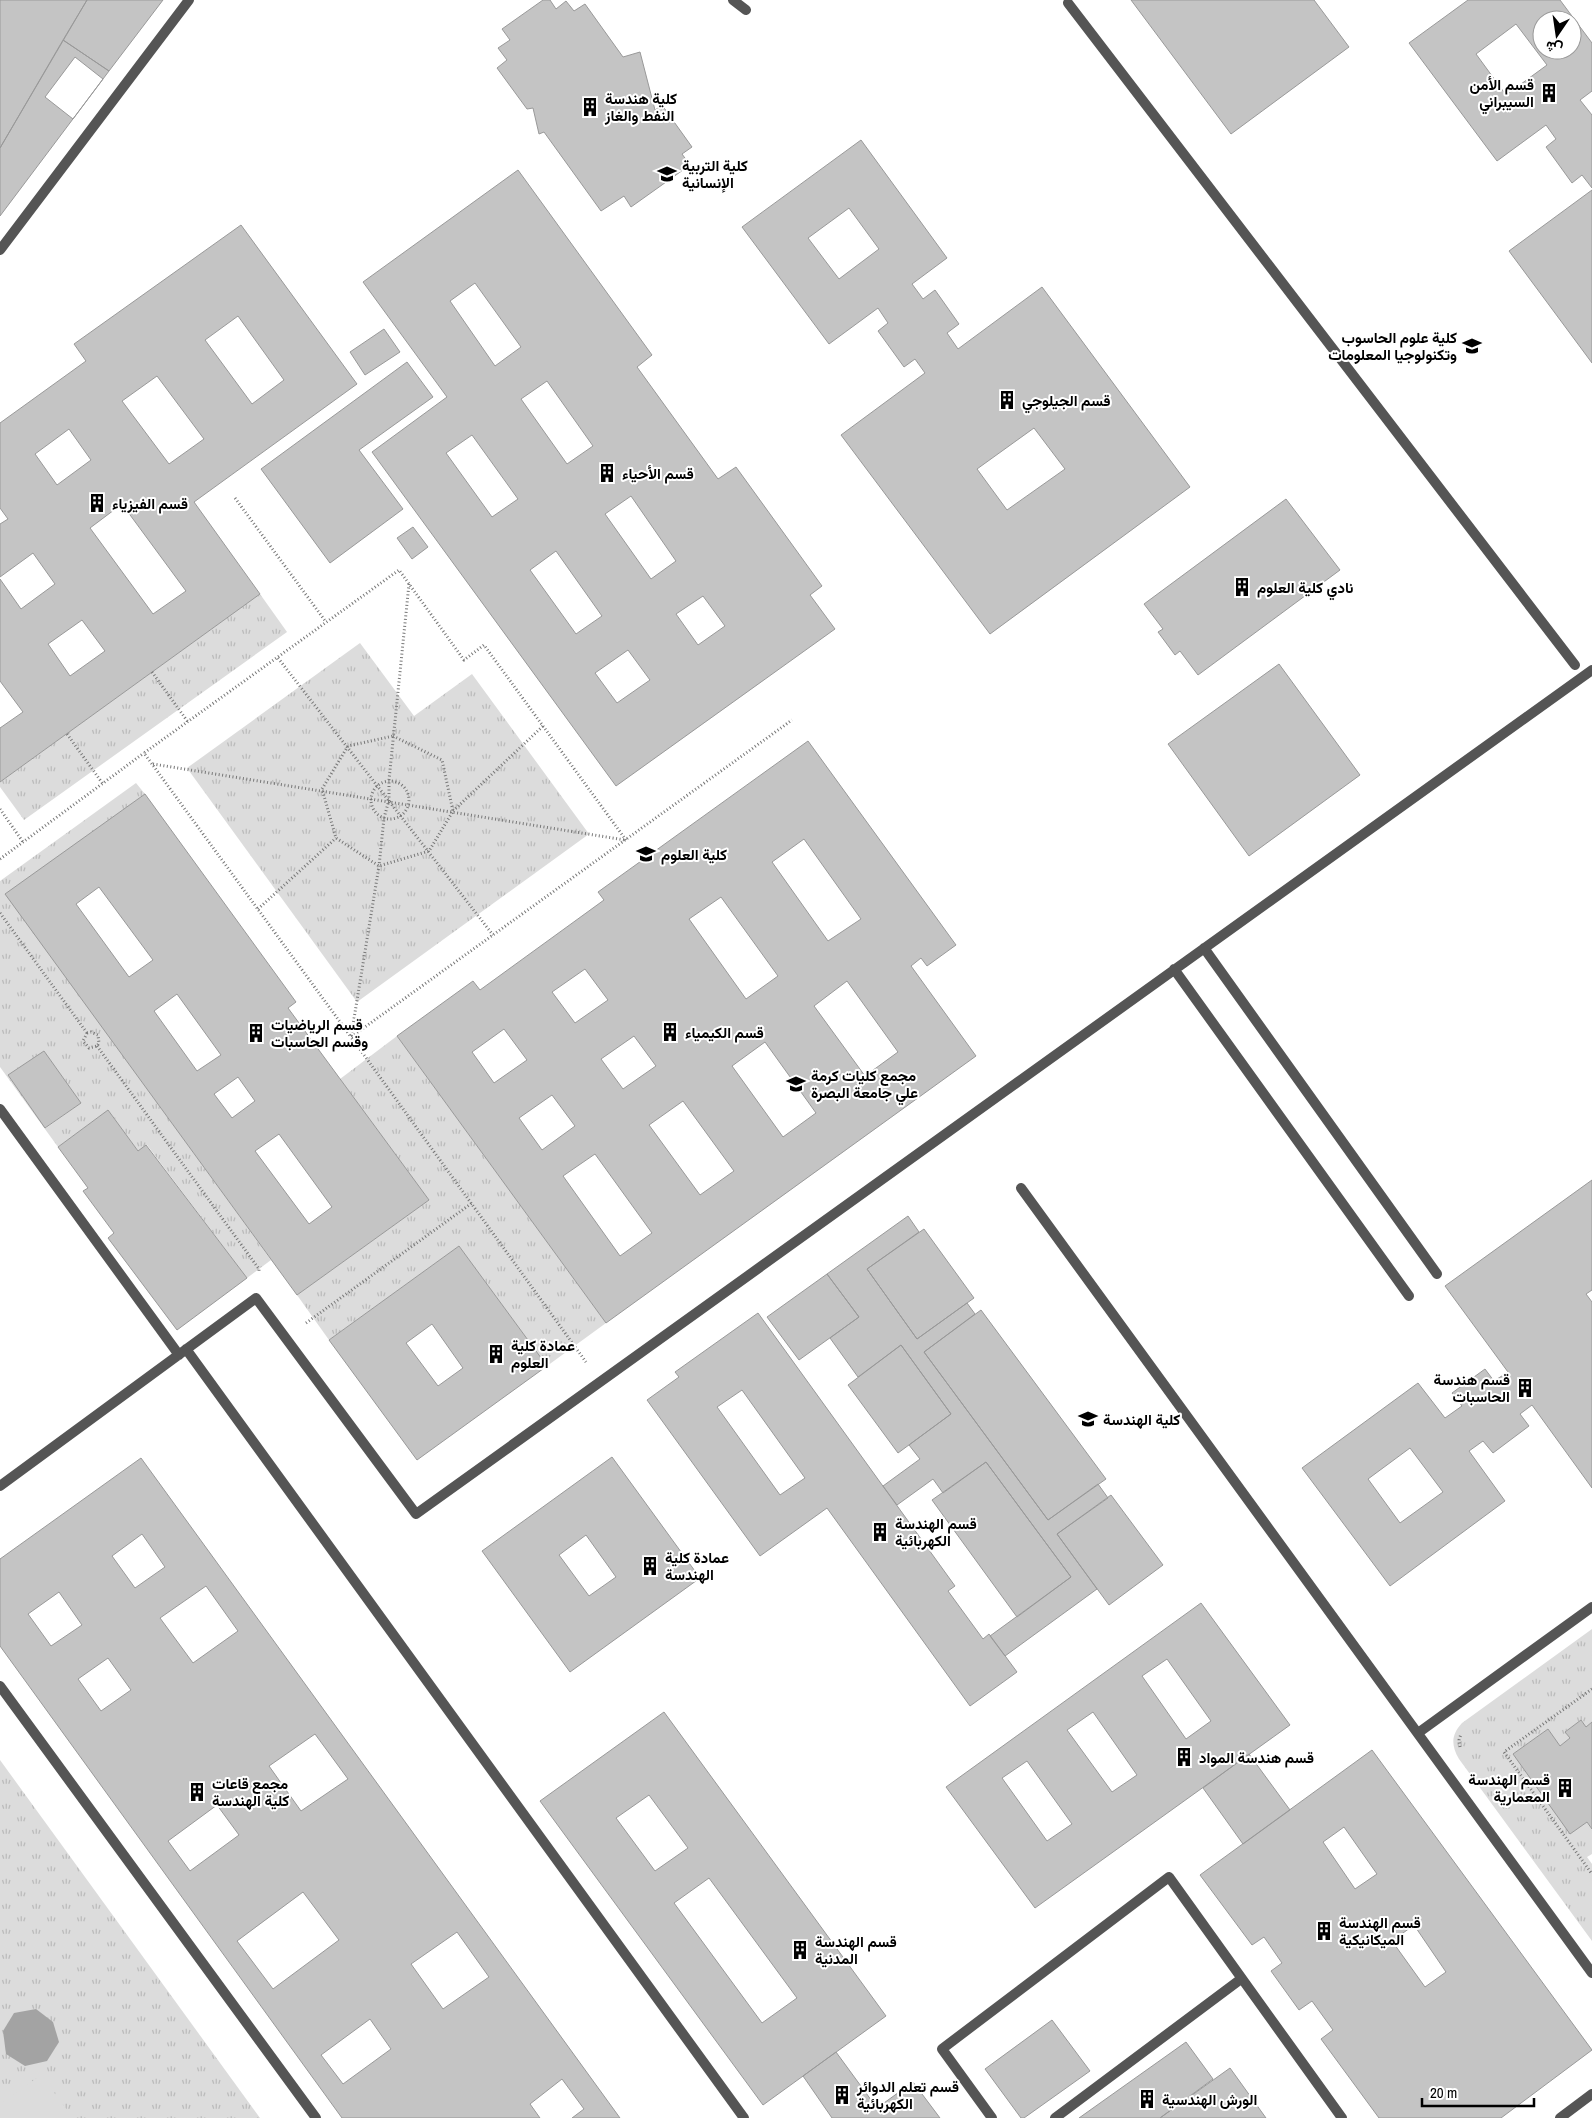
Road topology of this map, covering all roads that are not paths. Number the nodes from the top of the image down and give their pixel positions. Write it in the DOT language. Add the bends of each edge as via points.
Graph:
graph roads {
  1 [pos="189,0"];
  2 [pos="733,0"];
  3 [pos="1068,4"];
  4 [pos="746,10"];
  5 [pos="0,250"];
  6 [pos="1575,665"];
  7 [pos="1592,670"];
  8 [pos="1204,948"];
  9 [pos="1174,970"];
  10 [pos="0,1109"];
  11 [pos="1021,1188"];
  12 [pos="1438,1274"];
  13 [pos="1409,1296"];
  14 [pos="183,1352"];
  15 [pos="0,1486"];
  16 [pos="1592,1607"];
  17 [pos="0,1686"];
  18 [pos="1418,1733"];
  19 [pos="1592,1972"];
  20 [pos="1241,1979"];
  21 [pos="1592,2094"];
  22 [pos="316,2118"];
  23 [pos="744,2118"];
  24 [pos="992,2118"];
  25 [pos="1054,2118"];
  26 [pos="1342,2118"];
  27 [pos="1560,2118"];
  1 -- 5 [label="street"];
  2 -- 4 [label="street"];
  3 -- 6 [label="street"];
  7 -- 8 [label="street"];
  8 -- 9 [label="street"];
  8 -- 12 [label="street"];
  9 -- 13 [label="street"];
  9 -- 14 [label="street" via="416,1514 256,1298"];
  10 -- 14 [label="street"];
  11 -- 18 [label="street"];
  14 -- 15 [label="street"];
  14 -- 23 [label="street"];
  16 -- 18 [label="street"];
  17 -- 22 [label="street"];
  18 -- 19 [label="street"];
  20 -- 24 [label="street" via="1169,1877 942,2050"];
  20 -- 25 [label="street"];
  20 -- 26 [label="street"];
  21 -- 27 [label="street"];
}
